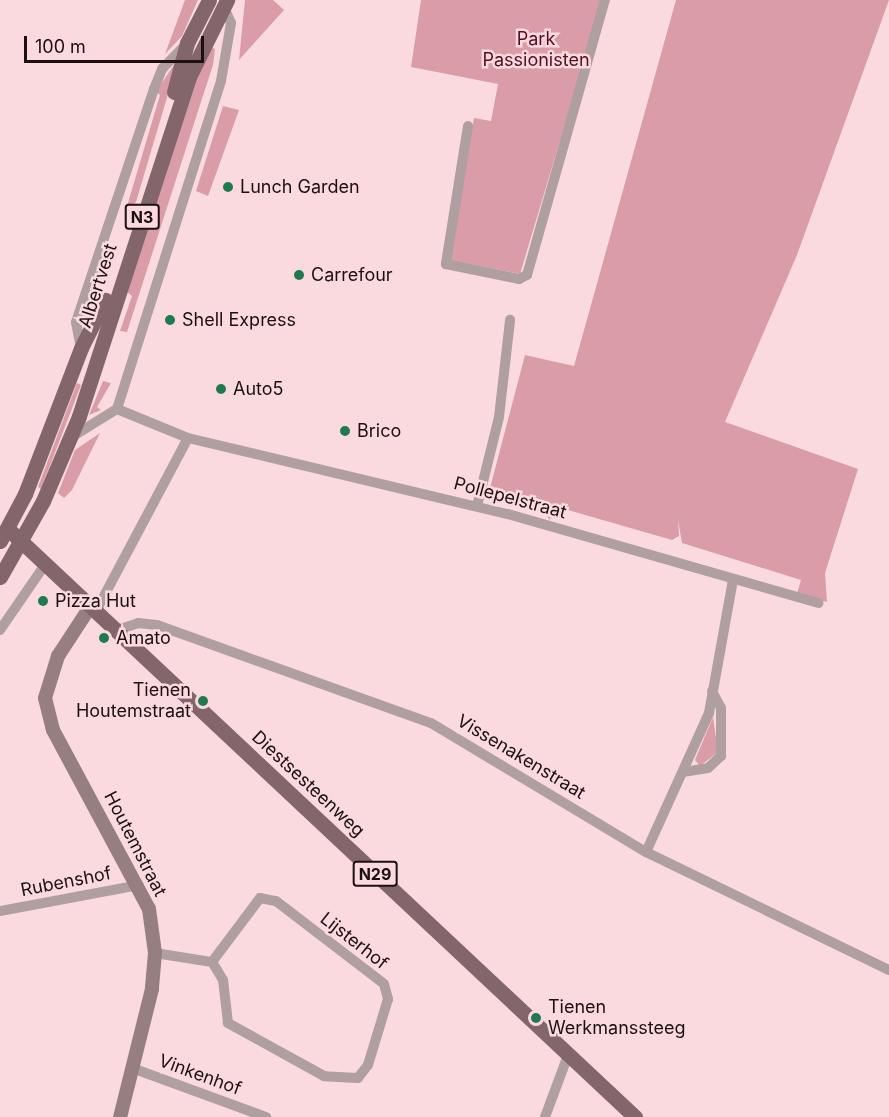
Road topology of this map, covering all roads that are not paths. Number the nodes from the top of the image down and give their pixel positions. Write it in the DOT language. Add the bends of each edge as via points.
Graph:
graph roads {
  1 [pos="605,0"];
  2 [pos="220,2"];
  3 [pos="187,43"];
  4 [pos="468,126"];
  5 [pos="510,320"];
  6 [pos="81,348"];
  7 [pos="113,413"];
  8 [pos="69,438"];
  9 [pos="188,438"];
  10 [pos="477,506"];
  11 [pos="3,529"];
  12 [pos="20,544"];
  13 [pos="44,566"];
  14 [pos="0,577"];
  15 [pos="733,580"];
  16 [pos="819,603"];
  17 [pos="93,609"];
  18 [pos="0,630"];
  19 [pos="117,630"];
  20 [pos="712,691"];
  21 [pos="683,772"];
  22 [pos="646,852"];
  23 [pos="139,885"];
  24 [pos="0,911"];
  25 [pos="155,954"];
  26 [pos="212,962"];
  27 [pos="889,970"];
  28 [pos="568,1055"];
  29 [pos="132,1068"];
  30 [pos="261,1116"];
  31 [pos="120,1117"];
  32 [pos="545,1117"];
  33 [pos="635,1117"];
  1 -- 4 [label="street" via="527,275 519,279 446,264"];
  2 -- 3 [label="main road, Albertvest / N3"];
  2 -- 7 [label="street" via="231,23 221,81"];
  2 -- 8 [label="main road, Albertvest / N3" via="189,77"];
  3 -- 6 [label="main road, Albertvest / N3" via="115,274"];
  3 -- 6 [label="street, Albertvest" via="162,69 154,88 76,322"];
  5 -- 10 [label="street" via="499,417"];
  6 -- 11 [label="main road, Albertvest / N3"];
  7 -- 8 [label="street"];
  7 -- 9 [label="street, Pollepelstraat"];
  8 -- 12 [label="main road, Albertvest / N3"];
  9 -- 10 [label="street, Pollepelstraat"];
  9 -- 17 [label="street"];
  10 -- 15 [label="street, Pollepelstraat"];
  11 -- 12 [label="main road, Diestsesteenweg / N29"];
  12 -- 13 [label="main road, Diestsesteenweg / N29"];
  12 -- 14 [label="main road, N3"];
  13 -- 17 [label="main road, Diestsesteenweg / N29"];
  13 -- 18 [label="street"];
  15 -- 16 [label="street, Pollepelstraat"];
  15 -- 20 [label="street"];
  17 -- 19 [label="main road, Diestsesteenweg / N29"];
  17 -- 23 [label="street, Houtemstraat" via="46,682 46,709"];
  19 -- 22 [label="street, Vissenakenstraat" via="138,623 157,626 431,723 487,752"];
  19 -- 28 [label="main road, Diestsesteenweg / N29"];
  20 -- 21 [label="street"];
  20 -- 21 [label="street" via="721,708 721,756 708,768"];
  21 -- 22 [label="street"];
  22 -- 27 [label="street, Vissenakenstraat"];
  23 -- 24 [label="street, Rubenshof"];
  23 -- 25 [label="street, Houtemstraat"];
  25 -- 26 [label="street"];
  25 -- 29 [label="street, Houtemstraat"];
  26 -- 26 [label="street, Lijsterhof" via="223,980 228,1023 324,1076 357,1078 368,1065 388,999 384,984 276,901 260,898"];
  28 -- 32 [label="street"];
  28 -- 33 [label="main road, Diestsesteenweg / N29"];
  29 -- 30 [label="street, Vinkenhof"];
  29 -- 31 [label="street, Houtemstraat"];
}
